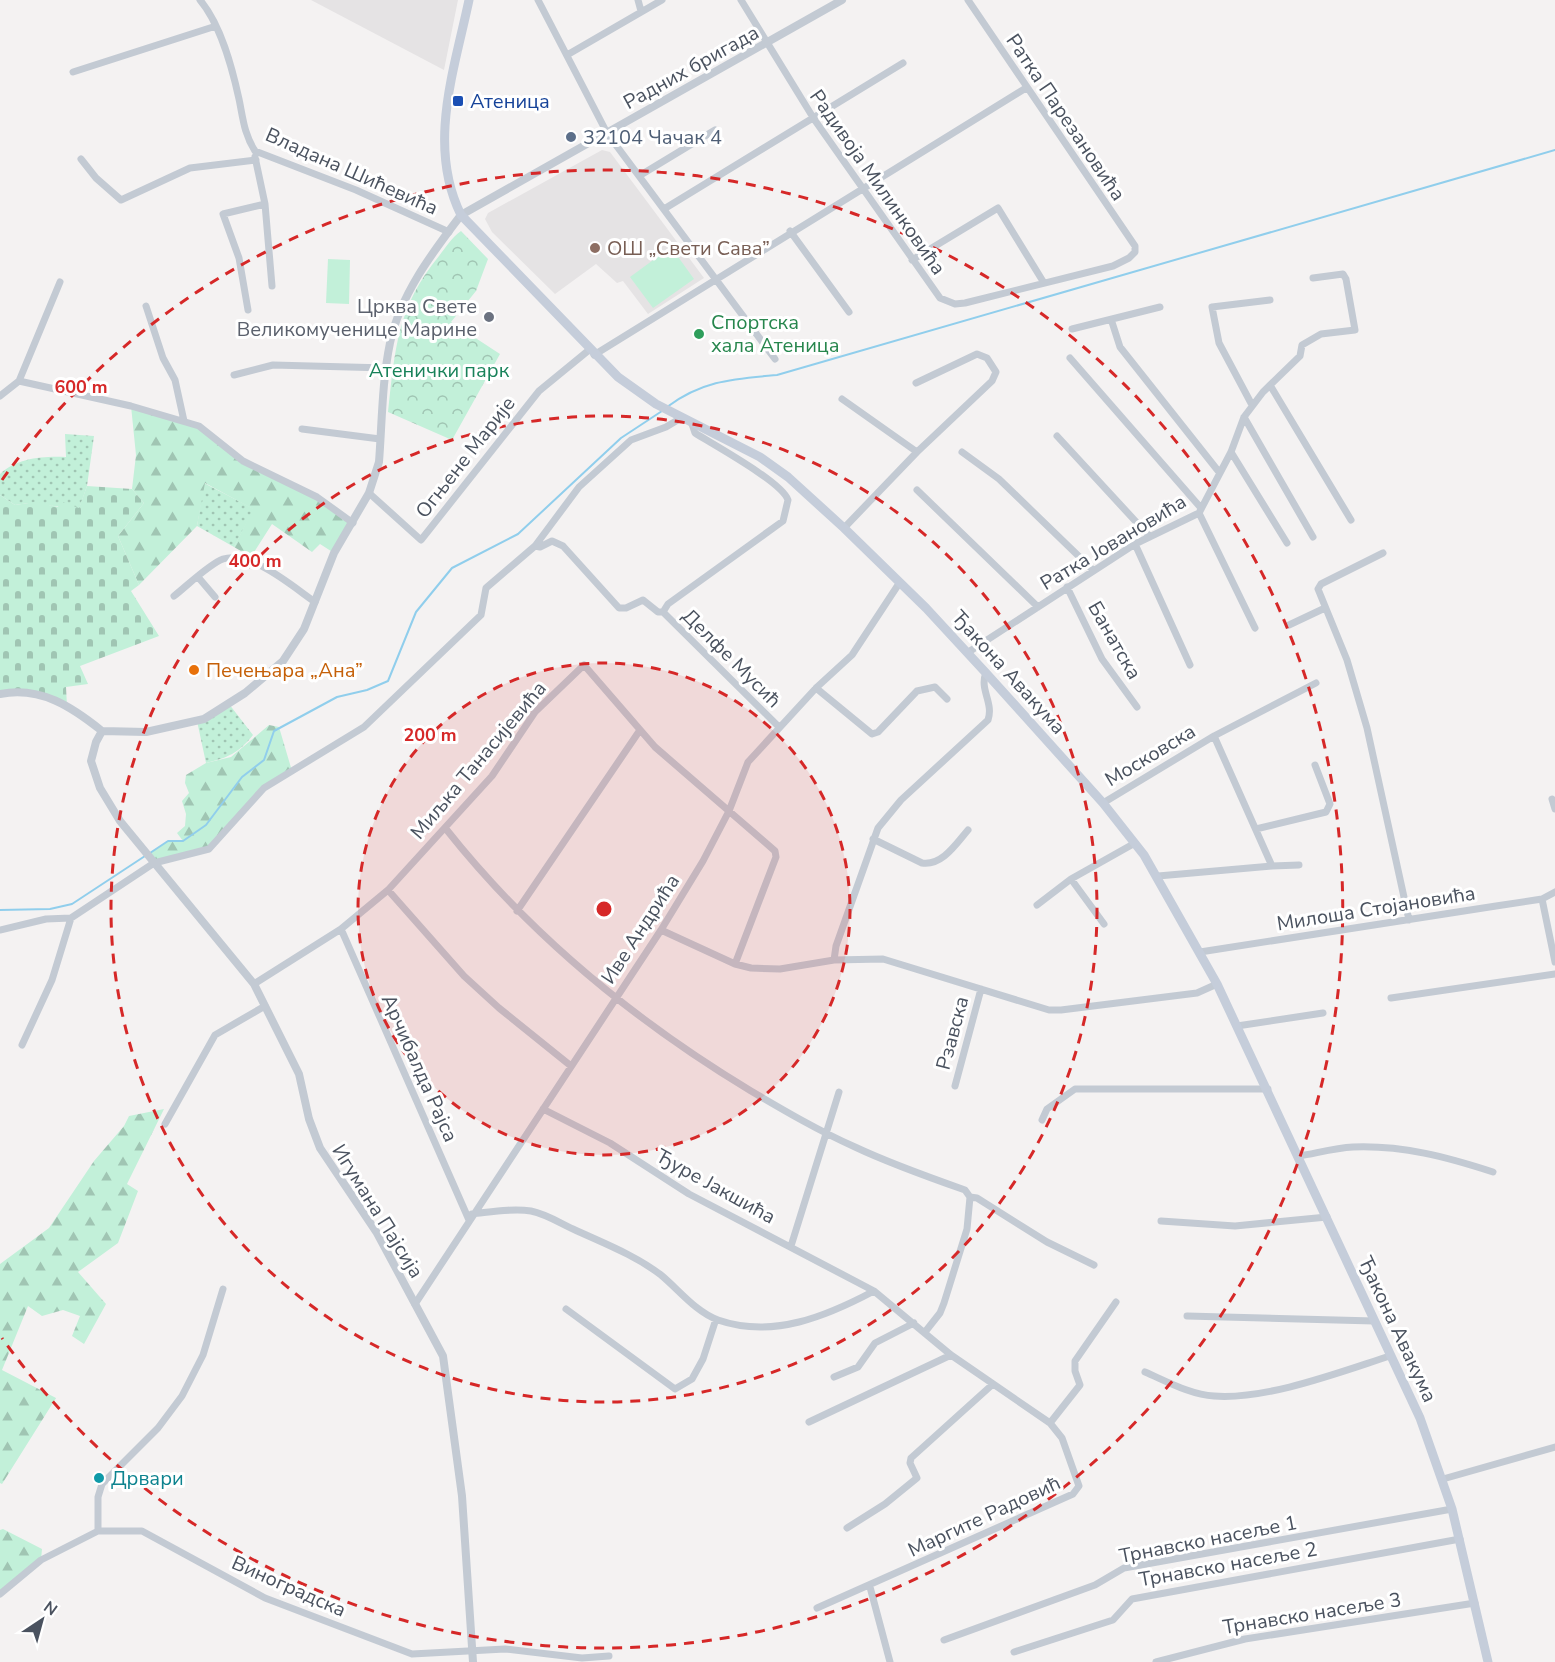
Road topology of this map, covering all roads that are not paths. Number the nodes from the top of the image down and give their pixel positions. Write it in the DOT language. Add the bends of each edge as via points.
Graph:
graph roads {
  1 [pos="200,0"];
  2 [pos="469,0"];
  3 [pos="538,0"];
  4 [pos="638,0"];
  5 [pos="662,0"];
  6 [pos="741,0"];
  7 [pos="842,0"];
  8 [pos="968,0"];
  9 [pos="641,11"];
  10 [pos="216,26"];
  11 [pos="766,44"];
  12 [pos="567,55"];
  13 [pos="903,63"];
  14 [pos="73,72"];
  15 [pos="1026,88"];
  16 [pos="814,119"];
  17 [pos="715,130"];
  18 [pos="607,133"];
  19 [pos="255,151"];
  20 [pos="81,159"];
  21 [pos="256,160"];
  22 [pos="639,176"];
  23 [pos="862,188"];
  24 [pos="265,204"];
  25 [pos="664,209"];
  26 [pos="461,215"];
  27 [pos="790,231"];
  28 [pos="449,232"];
  29 [pos="1135,252"];
  30 [pos="912,260"];
  31 [pos="1313,278"];
  32 [pos="715,279"];
  33 [pos="60,282"];
  34 [pos="1044,283"];
  35 [pos="273,286"];
  36 [pos="1270,300"];
  37 [pos="146,306"];
  38 [pos="1160,307"];
  39 [pos="248,310"];
  40 [pos="849,312"];
  41 [pos="1111,319"];
  42 [pos="1072,329"];
  43 [pos="592,352"];
  44 [pos="1070,358"];
  45 [pos="776,359"];
  46 [pos="387,368"];
  47 [pos="234,375"];
  48 [pos="19,381"];
  49 [pos="916,383"];
  50 [pos="1270,386"];
  51 [pos="0,396"];
  52 [pos="842,399"];
  53 [pos="1252,405"];
  54 [pos="678,417"];
  55 [pos="1245,417"];
  56 [pos="184,421"];
  57 [pos="692,424"];
  58 [pos="302,429"];
  59 [pos="1057,436"];
  60 [pos="380,439"];
  61 [pos="917,452"];
  62 [pos="962,452"];
  63 [pos="1231,452"];
  64 [pos="1219,472"];
  65 [pos="917,490"];
  66 [pos="369,493"];
  67 [pos="1200,510"];
  68 [pos="1351,520"];
  69 [pos="353,523"];
  70 [pos="844,528"];
  71 [pos="1150,537"];
  72 [pos="1313,537"];
  73 [pos="1287,543"];
  74 [pos="1135,544"];
  75 [pos="535,546"];
  76 [pos="1383,553"];
  77 [pos="1093,570"];
  78 [pos="198,577"];
  79 [pos="900,582"];
  80 [pos="1067,587"];
  81 [pos="174,596"];
  82 [pos="215,597"];
  83 [pos="315,602"];
  84 [pos="1038,608"];
  85 [pos="1325,608"];
  86 [pos="663,612"];
  87 [pos="1289,625"];
  88 [pos="1255,628"];
  89 [pos="967,653"];
  90 [pos="1190,665"];
  91 [pos="986,673"];
  92 [pos="1316,683"];
  93 [pos="816,688"];
  94 [pos="0,694"];
  95 [pos="946,699"];
  96 [pos="1137,707"];
  97 [pos="779,727"];
  98 [pos="640,730"];
  99 [pos="102,731"];
  100 [pos="1214,736"];
  101 [pos="1315,765"];
  102 [pos="1552,799"];
  103 [pos="1103,803"];
  104 [pos="1555,809"];
  105 [pos="729,811"];
  106 [pos="446,829"];
  107 [pos="1256,829"];
  108 [pos="968,830"];
  109 [pos="873,839"];
  110 [pos="1136,843"];
  111 [pos="154,863"];
  112 [pos="1299,865"];
  113 [pos="1272,866"];
  114 [pos="1158,876"];
  115 [pos="1071,879"];
  116 [pos="388,890"];
  117 [pos="1555,892"];
  118 [pos="1542,899"];
  119 [pos="1037,905"];
  120 [pos="517,911"];
  121 [pos="71,918"];
  122 [pos="1409,920"];
  123 [pos="1104,924"];
  124 [pos="341,929"];
  125 [pos="0,930"];
  126 [pos="661,930"];
  127 [pos="1200,952"];
  128 [pos="834,960"];
  129 [pos="1555,962"];
  130 [pos="735,964"];
  131 [pos="1555,974"];
  132 [pos="254,984"];
  133 [pos="1217,984"];
  134 [pos="981,989"];
  135 [pos="615,998"];
  136 [pos="1390,998"];
  137 [pos="265,1006"];
  138 [pos="1323,1013"];
  139 [pos="1237,1026"];
  140 [pos="22,1045"];
  141 [pos="571,1066"];
  142 [pos="955,1086"];
  143 [pos="1268,1089"];
  144 [pos="839,1092"];
  145 [pos="543,1109"];
  146 [pos="1042,1120"];
  147 [pos="165,1124"];
  148 [pos="826,1133"];
  149 [pos="1299,1156"];
  150 [pos="1493,1172"];
  151 [pos="970,1197"];
  152 [pos="470,1217"];
  153 [pos="1327,1217"];
  154 [pos="1161,1221"];
  155 [pos="791,1246"];
  156 [pos="1094,1265"];
  157 [pos="223,1289"];
  158 [pos="874,1291"];
  159 [pos="1116,1302"];
  160 [pos="415,1304"];
  161 [pos="566,1309"];
  162 [pos="1187,1316"];
  163 [pos="716,1319"];
  164 [pos="1374,1321"];
  165 [pos="914,1323"];
  166 [pos="925,1332"];
  167 [pos="951,1355"];
  168 [pos="1390,1356"];
  169 [pos="1144,1372"];
  170 [pos="834,1377"];
  171 [pos="993,1384"];
  172 [pos="809,1422"];
  173 [pos="1050,1423"];
  174 [pos="1555,1447"];
  175 [pos="1443,1479"];
  176 [pos="1452,1509"];
  177 [pos="847,1528"];
  178 [pos="98,1531"];
  179 [pos="1460,1539"];
  180 [pos="870,1587"];
  181 [pos="0,1594"];
  182 [pos="1475,1603"];
  183 [pos="817,1608"];
  184 [pos="944,1640"];
  185 [pos="473,1650"];
  186 [pos="1014,1652"];
  187 [pos="609,1656"];
  188 [pos="473,1662"];
  189 [pos="890,1662"];
  190 [pos="1156,1662"];
  191 [pos="1488,1662"];
  1 -- 10 [label="street, Владана Шићевића"];
  2 -- 26 [label="main road" via="443,142 448,184"];
  3 -- 12 [label="street"];
  4 -- 9 [label="street"];
  5 -- 9 [label="street"];
  6 -- 11 [label="street, Радивоја Милинковића"];
  7 -- 11 [label="street, Радних бригада"];
  8 -- 15 [label="street, Ратка Парезановића"];
  9 -- 12 [label="street"];
  10 -- 14 [label="street"];
  10 -- 19 [label="street, Владана Шићевића" via="239,98 243,125"];
  11 -- 16 [label="street, Радивоја Милинковића"];
  11 -- 18 [label="street, Радних бригада"];
  12 -- 18 [label="street"];
  13 -- 16 [label="street"];
  15 -- 23 [label="street"];
  15 -- 29 [label="street, Ратка Парезановића" via="1135,246"];
  16 -- 23 [label="street, Радивоја Милинковића"];
  16 -- 25 [label="street"];
  17 -- 22 [label="street"];
  18 -- 22 [label="street"];
  18 -- 26 [label="street, Радних бригада"];
  19 -- 21 [label="street"];
  19 -- 28 [label="street, Владана Шићевића"];
  20 -- 21 [label="street" via="121,200 190,168"];
  21 -- 24 [label="street"];
  22 -- 25 [label="street"];
  23 -- 27 [label="street"];
  23 -- 30 [label="street, Радивоја Милинковића"];
  24 -- 35 [label="street"];
  24 -- 39 [label="street" via="223,214 239,258"];
  25 -- 32 [label="street"];
  26 -- 28 [label="street"];
  26 -- 43 [label="main road, Ђакона Авакума"];
  27 -- 32 [label="street"];
  27 -- 40 [label="street"];
  28 -- 46 [label="street" via="412,286 390,342"];
  29 -- 34 [label="street, Радивоја Милинковића" via="1113,266"];
  30 -- 34 [label="street, Радивоја Милинковића" via="940,298 955,304"];
  30 -- 34 [label="street" via="998,208"];
  31 -- 50 [label="street, Ратка Јовановића" via="1343,274 1355,330 1309,339 1302,345 1300,356"];
  32 -- 43 [label="street"];
  32 -- 45 [label="street"];
  33 -- 48 [label="street"];
  36 -- 53 [label="street" via="1212,308 1219,344"];
  37 -- 56 [label="street" via="163,358 175,380"];
  38 -- 41 [label="street"];
  41 -- 42 [label="street"];
  41 -- 64 [label="street" via="1120,347"];
  43 -- 54 [label="main road, Ђакона Авакума" via="631,387"];
  43 -- 66 [label="street, Огњене Марије" via="539,391 421,540"];
  44 -- 67 [label="street"];
  46 -- 47 [label="street" via="273,365"];
  46 -- 60 [label="street"];
  48 -- 51 [label="street"];
  48 -- 56 [label="street"];
  49 -- 61 [label="street" via="977,354 987,358 996,372 992,381"];
  50 -- 53 [label="street, Ратка Јовановића"];
  50 -- 68 [label="street"];
  52 -- 61 [label="street"];
  53 -- 55 [label="street, Ратка Јовановића"];
  54 -- 57 [label="main road, Ђакона Авакума"];
  54 -- 75 [label="street" via="666,427 631,440 579,487"];
  55 -- 63 [label="street, Ратка Јовановића"];
  55 -- 72 [label="street"];
  56 -- 69 [label="street" via="213,435 243,461 317,496"];
  57 -- 70 [label="main road, Ђакона Авакума" via="769,464"];
  57 -- 86 [label="street" via="695,433 773,483 788,500 783,521 668,604"];
  58 -- 60 [label="street"];
  59 -- 71 [label="street"];
  60 -- 66 [label="street" via="379,462"];
  61 -- 70 [label="street"];
  62 -- 77 [label="street" via="999,479"];
  63 -- 64 [label="street, Ратка Јовановића"];
  63 -- 73 [label="street"];
  64 -- 67 [label="street, Ратка Јовановића"];
  65 -- 84 [label="street"];
  66 -- 69 [label="street"];
  67 -- 71 [label="street, Ратка Јовановића"];
  67 -- 88 [label="street"];
  69 -- 83 [label="street" via="334,553"];
  70 -- 79 [label="main road, Ђакона Авакума"];
  71 -- 74 [label="street, Ратка Јовановића"];
  74 -- 77 [label="street, Ратка Јовановића"];
  74 -- 90 [label="street"];
  75 -- 86 [label="street" via="552,541 563,546 619,608 643,600"];
  75 -- 111 [label="street" via="486,588 481,615 364,727 264,789 209,849"];
  76 -- 85 [label="street" via="1321,584 1318,589"];
  77 -- 80 [label="street, Ратка Јовановића"];
  78 -- 81 [label="street"];
  78 -- 82 [label="street"];
  78 -- 83 [label="street" via="225,558 253,562"];
  79 -- 89 [label="main road, Ђакона Авакума"];
  79 -- 93 [label="street, Иве Андрића" via="852,655"];
  80 -- 84 [label="street, Ратка Јовановића"];
  80 -- 96 [label="street, Банатска" via="1102,659"];
  83 -- 99 [label="street" via="290,653 229,704 204,719 169,729"];
  84 -- 89 [label="street, Ратка Јовановића"];
  85 -- 87 [label="street"];
  85 -- 122 [label="street" via="1347,660 1367,729"];
  86 -- 97 [label="street, Делфе Мусић"];
  89 -- 91 [label="main road, Ђакона Авакума"];
  91 -- 103 [label="main road, Ђакона Авакума"];
  91 -- 109 [label="street" via="983,685 990,709 984,726 901,800"];
  92 -- 100 [label="street, Московска"];
  93 -- 95 [label="street" via="872,734 921,689 935,687"];
  93 -- 97 [label="street, Иве Андрића"];
  94 -- 99 [label="street" via="29,692 51,697"];
  97 -- 105 [label="street, Иве Андрића" via="748,762"];
  98 -- 105 [label="street"];
  98 -- 106 [label="street, Миљка Танасијевића" via="584,665 535,712 492,776"];
  98 -- 120 [label="street"];
  99 -- 111 [label="street, Игумана Пајсија" via="91,755 91,769 120,821"];
  100 -- 103 [label="street, Московска"];
  100 -- 107 [label="street"];
  101 -- 107 [label="street" via="1330,804 1326,812"];
  102 -- 104 [label="street"];
  103 -- 110 [label="main road, Ђакона Авакума"];
  105 -- 126 [label="street, Иве Андрића"];
  105 -- 130 [label="street" via="776,857"];
  106 -- 116 [label="street, Миљка Танасијевића"];
  106 -- 120 [label="street"];
  107 -- 113 [label="street"];
  108 -- 109 [label="street" via="941,859 930,863"];
  109 -- 128 [label="street"];
  110 -- 114 [label="main road, Ђакона Авакума"];
  110 -- 115 [label="street"];
  111 -- 121 [label="street"];
  111 -- 132 [label="street, Игумана Пајсија"];
  112 -- 113 [label="street"];
  113 -- 114 [label="street"];
  114 -- 127 [label="main road, Ђакона Авакума"];
  115 -- 119 [label="street"];
  115 -- 123 [label="street"];
  116 -- 124 [label="street, Миљка Танасијевића"];
  116 -- 141 [label="street" via="464,976"];
  117 -- 118 [label="street, Милоша Стојановића"];
  118 -- 122 [label="street, Милоша Стојановића"];
  118 -- 129 [label="street"];
  120 -- 135 [label="street"];
  121 -- 125 [label="street" via="46,919"];
  121 -- 140 [label="street" via="52,980"];
  122 -- 127 [label="street, Милоша Стојановића"];
  124 -- 132 [label="street, Миљка Танасијевића"];
  124 -- 152 [label="street, Арчибалда Рајса"];
  126 -- 130 [label="street"];
  126 -- 135 [label="street, Иве Андрића"];
  127 -- 133 [label="main road, Ђакона Авакума"];
  128 -- 130 [label="street" via="780,969"];
  128 -- 134 [label="street" via="883,959"];
  131 -- 136 [label="street"];
  132 -- 137 [label="street, Игумана Пајсија"];
  133 -- 134 [label="street" via="1197,993 1061,1010 1049,1010"];
  133 -- 139 [label="main road, Ђакона Авакума"];
  134 -- 142 [label="street, Рзавска"];
  135 -- 141 [label="street, Иве Андрића"];
  135 -- 148 [label="street" via="712,1067"];
  137 -- 147 [label="street" via="215,1035"];
  137 -- 160 [label="street, Игумана Пајсија" via="299,1074 320,1148 377,1233"];
  138 -- 139 [label="street"];
  139 -- 143 [label="main road, Ђакона Авакума"];
  141 -- 145 [label="street, Иве Андрића"];
  143 -- 146 [label="street" via="1075,1089 1047,1108"];
  143 -- 149 [label="main road, Ђакона Авакума"];
  144 -- 148 [label="street"];
  145 -- 152 [label="street, Иве Андрића"];
  145 -- 155 [label="street, Ђуре Јакшића" via="610,1143 689,1194"];
  148 -- 151 [label="street" via="965,1191"];
  148 -- 155 [label="street"];
  149 -- 150 [label="street" via="1352,1147 1382,1148 1433,1153"];
  149 -- 153 [label="main road, Ђакона Авакума"];
  151 -- 156 [label="street"];
  151 -- 166 [label="street" via="967,1229 944,1303"];
  152 -- 160 [label="street, Иве Андрића"];
  152 -- 163 [label="street" via="505,1210 539,1213 638,1259"];
  153 -- 154 [label="street" via="1234,1226"];
  153 -- 164 [label="main road, Ђакона Авакума"];
  155 -- 158 [label="street, Ђуре Јакшића"];
  157 -- 178 [label="street" via="202,1355 182,1396 158,1428 102,1484"];
  158 -- 163 [label="street" via="842,1308 786,1326"];
  158 -- 165 [label="street, Маргите Радовић"];
  159 -- 173 [label="street" via="1076,1361 1080,1385"];
  160 -- 185 [label="street, Игумана Пајсија" via="443,1356 462,1496"];
  161 -- 163 [label="street" via="675,1389 692,1379"];
  162 -- 164 [label="street"];
  164 -- 168 [label="main road, Ђакона Авакума"];
  165 -- 166 [label="street, Маргите Радовић"];
  165 -- 170 [label="street" via="875,1343 858,1367"];
  166 -- 167 [label="street, Маргите Радовић"];
  167 -- 171 [label="street, Маргите Радовић"];
  167 -- 172 [label="street"];
  168 -- 169 [label="street" via="1317,1380 1237,1396 1212,1396"];
  168 -- 175 [label="main road, Ђакона Авакума" via="1420,1418"];
  171 -- 173 [label="street, Маргите Радовић"];
  171 -- 177 [label="street" via="911,1458 917,1478"];
  173 -- 180 [label="street, Маргите Радовић" via="1062,1438 1079,1486 1073,1494"];
  174 -- 175 [label="street"];
  175 -- 176 [label="main road, Ђакона Авакума"];
  176 -- 179 [label="main road, Ђакона Авакума"];
  176 -- 184 [label="street, Трнавско насеље 1" via="1124,1568 1095,1585"];
  178 -- 181 [label="street, Виноградска" via="41,1560"];
  178 -- 185 [label="street, Виноградска" via="142,1531 265,1598 412,1653"];
  179 -- 182 [label="main road, Ђакона Авакума"];
  179 -- 186 [label="street, Трнавско насеље 2" via="1132,1599 1113,1620"];
  180 -- 183 [label="street, Маргите Радовић"];
  180 -- 189 [label="street"];
  182 -- 190 [label="street, Трнавско насеље 3" via="1245,1639"];
  182 -- 191 [label="main road, Ђакона Авакума"];
  185 -- 187 [label="street, Виноградска" via="504,1649 582,1658"];
  185 -- 188 [label="street, Игумана Пајсија"];
}
